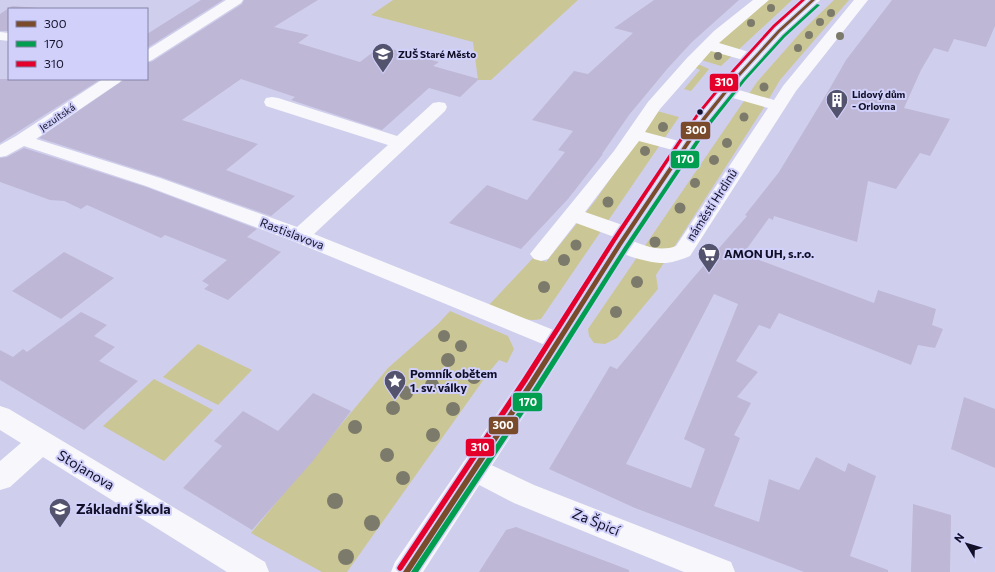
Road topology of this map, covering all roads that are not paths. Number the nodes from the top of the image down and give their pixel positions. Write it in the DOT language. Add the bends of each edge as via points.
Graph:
graph roads {
  1 [pos="236,0"];
  2 [pos="762,0"];
  3 [pos="813,0"];
  4 [pos="861,0"];
  5 [pos="708,45"];
  6 [pos="149,53"];
  7 [pos="754,58"];
  8 [pos="112,80"];
  9 [pos="725,91"];
  10 [pos="272,102"];
  11 [pos="439,106"];
  12 [pos="778,106"];
  13 [pos="634,134"];
  14 [pos="22,140"];
  15 [pos="400,143"];
  16 [pos="684,148"];
  17 [pos="0,152"];
  18 [pos="572,215"];
  19 [pos="300,236"];
  20 [pos="624,239"];
  21 [pos="542,254"];
  22 [pos="558,341"];
  23 [pos="0,417"];
  24 [pos="40,442"];
  25 [pos="474,469"];
  26 [pos="0,478"];
  27 [pos="254,572"];
  28 [pos="406,572"];
  29 [pos="720,572"];
  1 -- 6 [label="street"];
  2 -- 5 [label="street"];
  3 -- 7 [label="street"];
  4 -- 12 [label="street, náměstí Hrdinů"];
  5 -- 7 [label="street"];
  5 -- 13 [label="street" via="654,106"];
  7 -- 9 [label="street"];
  8 -- 14 [label="street, Jezuitská"];
  9 -- 12 [label="street"];
  9 -- 16 [label="street"];
  10 -- 15 [label="street"];
  11 -- 15 [label="street"];
  12 -- 20 [label="street, náměstí Hrdinů" via="682,251 658,257"];
  13 -- 16 [label="street"];
  13 -- 18 [label="street"];
  14 -- 17 [label="street, Jezuitská"];
  14 -- 19 [label="street, Rastislavova" via="153,182"];
  15 -- 19 [label="street"];
  16 -- 20 [label="street"];
  18 -- 20 [label="street, náměstí Hrdinů"];
  18 -- 21 [label="street"];
  19 -- 22 [label="street, Rastislavova"];
  20 -- 22 [label="street"];
  22 -- 25 [label="street"];
  23 -- 24 [label="street, Stojanova"];
  24 -- 26 [label="street"];
  24 -- 27 [label="street, Stojanova"];
  25 -- 28 [label="street"];
  25 -- 29 [label="street, Za Špicí" via="524,494"];
}
